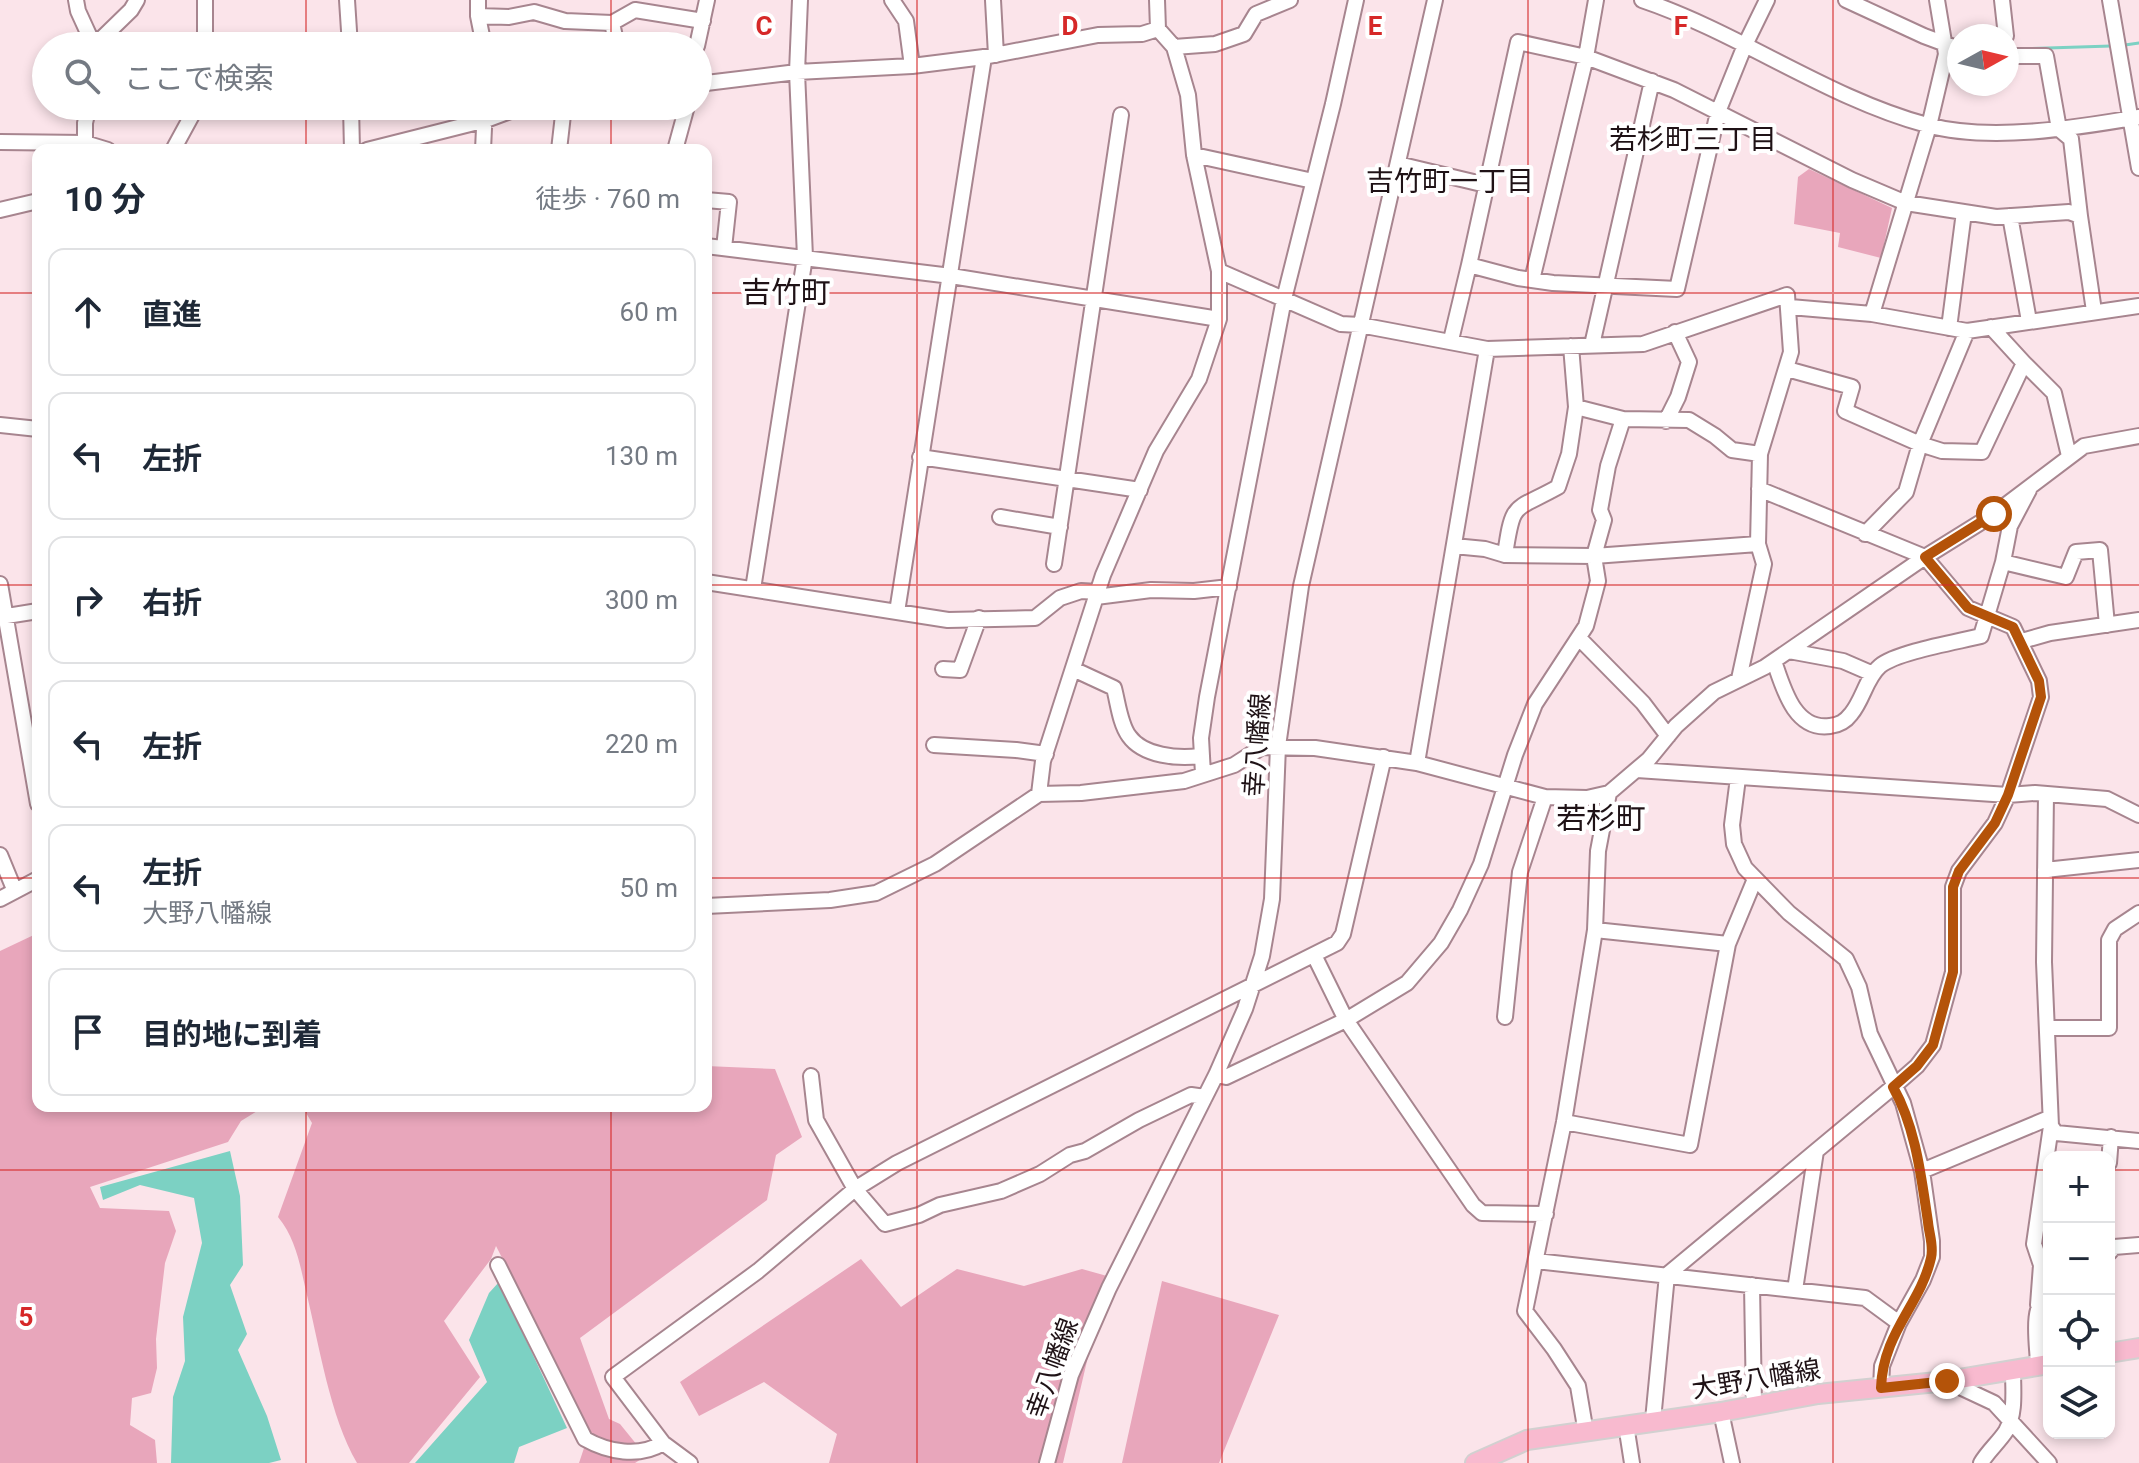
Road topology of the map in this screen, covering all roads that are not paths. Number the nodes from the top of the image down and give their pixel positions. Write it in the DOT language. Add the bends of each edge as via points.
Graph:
graph roads {
  1 [pos="76,0"];
  2 [pos="137,0"];
  3 [pos="205,0"];
  4 [pos="347,0"];
  5 [pos="478,0"];
  6 [pos="707,0"];
  7 [pos="800,0"];
  8 [pos="892,0"];
  9 [pos="993,0"];
  10 [pos="1157,0"];
  11 [pos="1290,0"];
  12 [pos="1356,0"];
  13 [pos="1435,0"];
  14 [pos="1596,0"];
  15 [pos="1642,0"];
  16 [pos="1767,0"];
  17 [pos="1937,0"];
  18 [pos="2002,0"];
  19 [pos="2110,0"];
  20 [pos="1854,2"];
  21 [pos="478,16"];
  22 [pos="703,21"];
  23 [pos="612,23"];
  24 [pos="2005,24"];
  25 [pos="1158,29"];
  26 [pos="1947,31"];
  27 [pos="88,32"];
  28 [pos="108,32"];
  29 [pos="205,32"];
  30 [pos="349,32"];
  31 [pos="481,32"];
  32 [pos="614,32"];
  33 [pos="700,32"];
  34 [pos="1745,45"];
  35 [pos="1947,45"];
  36 [pos="1174,47"];
  37 [pos="1947,53"];
  38 [pos="990,56"];
  39 [pos="2019,56"];
  40 [pos="1586,57"];
  41 [pos="912,66"];
  42 [pos="797,72"];
  43 [pos="1652,81"];
  44 [pos="712,82"];
  45 [pos="1718,112"];
  46 [pos="1121,115"];
  47 [pos="2134,118"];
  48 [pos="86,120"];
  49 [pos="189,120"];
  50 [pos="351,120"];
  51 [pos="463,120"];
  52 [pos="485,120"];
  53 [pos="562,120"];
  54 [pos="683,120"];
  55 [pos="1929,126"];
  56 [pos="2059,129"];
  57 [pos="0,142"];
  58 [pos="85,143"];
  59 [pos="88,144"];
  60 [pos="176,144"];
  61 [pos="352,144"];
  62 [pos="386,144"];
  63 [pos="483,144"];
  64 [pos="560,144"];
  65 [pos="677,144"];
  66 [pos="1194,155"];
  67 [pos="1398,164"];
  68 [pos="2139,168"];
  69 [pos="1313,181"];
  70 [pos="1486,185"];
  71 [pos="712,201"];
  72 [pos="32,202"];
  73 [pos="1906,203"];
  74 [pos="0,210"];
  75 [pos="1964,212"];
  76 [pos="2010,216"];
  77 [pos="2080,216"];
  78 [pos="712,247"];
  79 [pos="724,248"];
  80 [pos="805,257"];
  81 [pos="1469,265"];
  82 [pos="1219,271"];
  83 [pos="951,276"];
  84 [pos="1532,280"];
  85 [pos="1605,284"];
  86 [pos="1093,299"];
  87 [pos="1284,299"];
  88 [pos="2139,306"];
  89 [pos="1790,307"];
  90 [pos="2094,311"];
  91 [pos="1872,314"];
  92 [pos="1219,319"];
  93 [pos="2029,321"];
  94 [pos="1360,325"];
  95 [pos="1991,327"];
  96 [pos="1949,328"];
  97 [pos="1967,331"];
  98 [pos="1675,332"];
  99 [pos="1451,340"];
  100 [pos="1592,345"];
  101 [pos="1571,346"];
  102 [pos="1487,349"];
  103 [pos="2024,363"];
  104 [pos="1787,369"];
  105 [pos="1576,407"];
  106 [pos="1623,419"];
  107 [pos="1666,421"];
  108 [pos="0,425"];
  109 [pos="32,428"];
  110 [pos="2139,436"];
  111 [pos="1920,444"];
  112 [pos="1760,454"];
  113 [pos="2069,456"];
  114 [pos="920,457"];
  115 [pos="1068,480"];
  116 [pos="2033,483"];
  117 [pos="1759,489"];
  118 [pos="1140,490"];
  119 [pos="1000,517"];
  120 [pos="1060,527"];
  121 [pos="1865,534"];
  122 [pos="1758,544"];
  123 [pos="1454,546"];
  124 [pos="1505,555"];
  125 [pos="1594,556"];
  126 [pos="1925,557"];
  127 [pos="2003,562"];
  128 [pos="1054,564"];
  129 [pos="712,583"];
  130 [pos="0,584"];
  131 [pos="1229,587"];
  132 [pos="753,589"];
  133 [pos="1097,594"];
  134 [pos="32,612"];
  135 [pos="897,612"];
  136 [pos="1987,614"];
  137 [pos="3,617"];
  138 [pos="979,618"];
  139 [pos="2139,620"];
  140 [pos="2107,625"];
  141 [pos="1579,638"];
  142 [pos="2022,641"];
  143 [pos="1789,651"];
  144 [pos="1774,661"];
  145 [pos="943,669"];
  146 [pos="1073,669"];
  147 [pos="1873,674"];
  148 [pos="1739,679"];
  149 [pos="1668,736"];
  150 [pos="934,745"];
  151 [pos="1278,746"];
  152 [pos="1046,754"];
  153 [pos="1200,756"];
  154 [pos="1384,757"];
  155 [pos="1417,763"];
  156 [pos="1637,770"];
  157 [pos="32,772"];
  158 [pos="1203,774"];
  159 [pos="1738,778"];
  160 [pos="1506,786"];
  161 [pos="1609,793"];
  162 [pos="1039,794"];
  163 [pos="2046,794"];
  164 [pos="2008,795"];
  165 [pos="1545,797"];
  166 [pos="2139,815"];
  167 [pos="0,855"];
  168 [pos="2139,860"];
  169 [pos="2045,870"];
  170 [pos="1755,879"];
  171 [pos="32,882"];
  172 [pos="14,889"];
  173 [pos="0,899"];
  174 [pos="712,906"];
  175 [pos="2139,913"];
  176 [pos="1595,930"];
  177 [pos="1728,944"];
  178 [pos="1314,955"];
  179 [pos="1254,984"];
  180 [pos="1505,1017"];
  181 [pos="1346,1020"];
  182 [pos="2047,1028"];
  183 [pos="1216,1075"];
  184 [pos="811,1076"];
  185 [pos="1893,1087"];
  186 [pos="1205,1097"];
  187 [pos="1564,1122"];
  188 [pos="2050,1122"];
  189 [pos="2111,1137"];
  190 [pos="2139,1141"];
  191 [pos="1816,1151"];
  192 [pos="2110,1151"];
  193 [pos="1922,1171"];
  194 [pos="855,1189"];
  195 [pos="1546,1214"];
  196 [pos="2139,1245"];
  197 [pos="2115,1247"];
  198 [pos="1536,1261"];
  199 [pos="498,1265"];
  200 [pos="1667,1275"];
  201 [pos="1752,1285"];
  202 [pos="1795,1290"];
  203 [pos="2044,1295"];
  204 [pos="1899,1323"];
  205 [pos="2139,1348"];
  206 [pos="2115,1352"];
  207 [pos="2043,1365"];
  208 [pos="2013,1371"];
  209 [pos="1947,1381"];
  210 [pos="1881,1388"];
  211 [pos="1754,1405"];
  212 [pos="1721,1412"];
  213 [pos="1653,1420"];
  214 [pos="2009,1421"];
  215 [pos="1626,1425"];
  216 [pos="1586,1433"];
  217 [pos="663,1443"];
  218 [pos="690,1463"];
  219 [pos="1047,1463"];
  220 [pos="1475,1463"];
  221 [pos="1632,1463"];
  222 [pos="1732,1463"];
  223 [pos="1981,1463"];
  224 [pos="2049,1463"];
  1 -- 27 [label="street"];
  2 -- 28 [label="street"];
  3 -- 29 [label="street"];
  4 -- 30 [label="street"];
  5 -- 21 [label="street"];
  6 -- 22 [label="street"];
  7 -- 42 [label="street"];
  8 -- 41 [label="street" via="906,21"];
  9 -- 38 [label="street"];
  10 -- 25 [label="street"];
  11 -- 36 [label="street" via="1256,14 1244,34 1215,44"];
  12 -- 69 [label="street"];
  13 -- 67 [label="street, 幸八幡線"];
  14 -- 40 [label="street"];
  15 -- 34 [label="street"];
  16 -- 34 [label="street"];
  17 -- 26 [label="street"];
  18 -- 24 [label="street"];
  19 -- 47 [label="street"];
  20 -- 35 [label="street"];
  21 -- 23 [label="street" via="534,12 565,21"];
  21 -- 31 [label="street"];
  22 -- 23 [label="street" via="635,10"];
  22 -- 33 [label="street"];
  23 -- 32 [label="street"];
  25 -- 36 [label="street"];
  25 -- 38 [label="street"];
  34 -- 45 [label="street"];
  34 -- 55 [label="street" via="1877,108"];
  36 -- 66 [label="street" via="1188,95"];
  37 -- 55 [label="street"];
  38 -- 41 [label="street"];
  38 -- 83 [label="street"];
  39 -- 56 [label="street" via="2046,56"];
  40 -- 43 [label="street"];
  40 -- 70 [label="street" via="1518,42"];
  40 -- 84 [label="street"];
  41 -- 42 [label="street"];
  42 -- 44 [label="street"];
  42 -- 80 [label="street"];
  43 -- 45 [label="street"];
  43 -- 85 [label="street"];
  45 -- 73 [label="street"];
  45 -- 85 [label="street" via="1677,289"];
  46 -- 86 [label="street"];
  47 -- 56 [label="street"];
  47 -- 68 [label="street"];
  48 -- 58 [label="street"];
  49 -- 60 [label="street"];
  50 -- 61 [label="street"];
  51 -- 62 [label="street"];
  52 -- 63 [label="street"];
  53 -- 64 [label="street"];
  54 -- 65 [label="street"];
  55 -- 56 [label="street" via="1986,132"];
  55 -- 73 [label="street"];
  56 -- 77 [label="street" via="2071,139"];
  57 -- 58 [label="street"];
  58 -- 59 [label="street"];
  66 -- 69 [label="street"];
  66 -- 82 [label="street"];
  67 -- 70 [label="street"];
  67 -- 94 [label="street, 幸八幡線"];
  69 -- 87 [label="street"];
  70 -- 81 [label="street"];
  71 -- 79 [label="street" via="729,202"];
  72 -- 74 [label="street"];
  73 -- 75 [label="street"];
  73 -- 91 [label="street"];
  75 -- 76 [label="street"];
  75 -- 96 [label="street"];
  76 -- 77 [label="street"];
  76 -- 93 [label="street"];
  77 -- 90 [label="street"];
  78 -- 79 [label="street"];
  79 -- 80 [label="street"];
  80 -- 83 [label="street"];
  80 -- 132 [label="street"];
  81 -- 84 [label="street"];
  81 -- 99 [label="street"];
  82 -- 87 [label="street"];
  82 -- 92 [label="street"];
  83 -- 86 [label="street"];
  83 -- 114 [label="street"];
  84 -- 85 [label="street"];
  85 -- 100 [label="street"];
  86 -- 92 [label="street"];
  86 -- 115 [label="street"];
  87 -- 94 [label="street" via="1341,324"];
  87 -- 131 [label="street"];
  88 -- 90 [label="street"];
  89 -- 91 [label="street"];
  89 -- 98 [label="street" via="1787,295"];
  89 -- 104 [label="street"];
  90 -- 93 [label="street"];
  91 -- 96 [label="street"];
  92 -- 118 [label="street" via="1199,379 1156,451"];
  93 -- 95 [label="street"];
  94 -- 99 [label="street"];
  94 -- 151 [label="street, 幸八幡線" via="1301,586"];
  95 -- 97 [label="street"];
  95 -- 103 [label="street"];
  96 -- 97 [label="street"];
  97 -- 111 [label="street"];
  98 -- 100 [label="street" via="1643,344"];
  98 -- 107 [label="street" via="1689,362"];
  99 -- 102 [label="street"];
  100 -- 101 [label="street"];
  101 -- 102 [label="street"];
  101 -- 105 [label="street"];
  102 -- 123 [label="street"];
  103 -- 111 [label="street" via="1982,452 1942,451"];
  103 -- 113 [label="street" via="2054,393"];
  104 -- 111 [label="street" via="1852,387 1845,411"];
  104 -- 112 [label="street"];
  105 -- 106 [label="street"];
  105 -- 124 [label="street" via="1558,487 1522,503 1510,518"];
  106 -- 107 [label="street"];
  106 -- 125 [label="street" via="1608,466 1600,510 1604,520"];
  107 -- 112 [label="street" via="1689,420 1732,450"];
  108 -- 109 [label="street"];
  110 -- 113 [label="street" via="2084,446"];
  111 -- 121 [label="street" via="1906,492"];
  112 -- 117 [label="street"];
  113 -- 116 [label="street"];
  114 -- 115 [label="street"];
  114 -- 135 [label="street"];
  115 -- 118 [label="street"];
  115 -- 120 [label="street"];
  116 -- 126 [label="street"];
  116 -- 127 [label="street" via="2010,526"];
  117 -- 121 [label="street"];
  117 -- 122 [label="street"];
  118 -- 133 [label="street"];
  119 -- 120 [label="street"];
  120 -- 128 [label="street"];
  121 -- 126 [label="street"];
  122 -- 125 [label="street"];
  122 -- 148 [label="street" via="1764,564"];
  123 -- 124 [label="street"];
  123 -- 155 [label="street"];
  124 -- 125 [label="street"];
  125 -- 141 [label="street" via="1598,581"];
  126 -- 136 [label="street" via="1968,608"];
  126 -- 143 [label="street"];
  127 -- 136 [label="street"];
  127 -- 140 [label="street" via="2066,577 2076,552 2100,550"];
  129 -- 132 [label="street"];
  130 -- 137 [label="street"];
  131 -- 133 [label="street"];
  131 -- 153 [label="street"];
  132 -- 135 [label="street"];
  133 -- 138 [label="street" via="1081,591 1060,598 1035,618"];
  133 -- 146 [label="street"];
  134 -- 137 [label="street"];
  135 -- 138 [label="street" via="948,620"];
  136 -- 142 [label="street" via="2013,627"];
  136 -- 147 [label="street" via="1981,636 1887,662"];
  137 -- 157 [label="street"];
  138 -- 145 [label="street" via="960,670"];
  139 -- 140 [label="street"];
  140 -- 142 [label="street"];
  141 -- 149 [label="street"];
  141 -- 160 [label="street" via="1535,704"];
  142 -- 164 [label="street" via="2041,697"];
  143 -- 144 [label="street"];
  143 -- 147 [label="street" via="1843,661"];
  144 -- 147 [label="street" via="1796,713 1824,727 1840,724 1852,714"];
  144 -- 148 [label="street"];
  146 -- 152 [label="street"];
  146 -- 153 [label="street" via="1114,688 1128,736 1139,746"];
  148 -- 149 [label="street" via="1698,705"];
  149 -- 156 [label="street"];
  150 -- 152 [label="street"];
  151 -- 154 [label="street"];
  151 -- 158 [label="street" via="1262,747 1234,765"];
  151 -- 179 [label="street, 幸八幡線" via="1272,899"];
  152 -- 162 [label="street"];
  153 -- 158 [label="street"];
  154 -- 155 [label="street"];
  154 -- 178 [label="street" via="1343,934"];
  155 -- 160 [label="street"];
  156 -- 159 [label="street"];
  156 -- 161 [label="street"];
  158 -- 162 [label="street" via="1169,783"];
  159 -- 164 [label="street"];
  159 -- 170 [label="street" via="1734,844"];
  160 -- 165 [label="street"];
  160 -- 181 [label="street" via="1481,864 1441,943 1407,983"];
  161 -- 165 [label="street"];
  161 -- 176 [label="street" via="1598,851"];
  162 -- 174 [label="street" via="935,864 876,893"];
  163 -- 164 [label="street"];
  163 -- 166 [label="street" via="2107,799"];
  163 -- 169 [label="street"];
  164 -- 185 [label="street" via="1953,887 1953,972 1933,1045"];
  165 -- 180 [label="street" via="1520,872"];
  167 -- 172 [label="street"];
  168 -- 169 [label="street"];
  169 -- 182 [label="street"];
  170 -- 177 [label="street"];
  170 -- 185 [label="street" via="1846,959"];
  171 -- 172 [label="street"];
  172 -- 173 [label="street"];
  175 -- 182 [label="street" via="2115,929 2109,940 2109,1028"];
  176 -- 177 [label="street"];
  176 -- 187 [label="street"];
  177 -- 187 [label="street" via="1690,1145"];
  178 -- 179 [label="street"];
  178 -- 181 [label="street"];
  179 -- 183 [label="street, 幸八幡線"];
  179 -- 194 [label="street"];
  181 -- 183 [label="street" via="1226,1077"];
  181 -- 195 [label="street" via="1473,1205 1482,1213"];
  182 -- 188 [label="street"];
  183 -- 186 [label="street, 幸八幡線"];
  184 -- 194 [label="street" via="816,1120"];
  185 -- 191 [label="street"];
  185 -- 193 [label="street" via="1903,1103"];
  186 -- 194 [label="street" via="1191,1095 1001,1191 885,1224"];
  186 -- 219 [label="street, 幸八幡線" via="1071,1375"];
  187 -- 195 [label="street"];
  188 -- 189 [label="street" via="2056,1133"];
  188 -- 193 [label="street"];
  188 -- 203 [label="street" via="2034,1244"];
  189 -- 190 [label="street"];
  189 -- 192 [label="street"];
  191 -- 200 [label="street"];
  191 -- 202 [label="street"];
  193 -- 204 [label="street" via="1932,1257"];
  194 -- 217 [label="street" via="758,1271 613,1377"];
  195 -- 198 [label="street"];
  196 -- 197 [label="street"];
  198 -- 200 [label="street"];
  198 -- 216 [label="street" via="1525,1311 1578,1386"];
  199 -- 217 [label="street" via="585,1439 638,1453"];
  200 -- 201 [label="street"];
  200 -- 213 [label="street"];
  201 -- 202 [label="street"];
  201 -- 211 [label="street"];
  202 -- 204 [label="street" via="1865,1298"];
  204 -- 210 [label="street" via="1882,1366"];
  205 -- 206 [label="main road"];
  207 -- 208 [label="main road, 大野八幡線"];
  208 -- 209 [label="main road, 大野八幡線"];
  208 -- 214 [label="street"];
  209 -- 210 [label="main road, 大野八幡線"];
  209 -- 214 [label="street" via="1994,1403"];
  210 -- 211 [label="main road, 大野八幡線"];
  211 -- 212 [label="main road, 大野八幡線"];
  212 -- 213 [label="main road, 大野八幡線"];
  212 -- 222 [label="street"];
  213 -- 215 [label="main road, 大野八幡線"];
  214 -- 223 [label="street"];
  214 -- 224 [label="street"];
  215 -- 216 [label="main road, 大野八幡線"];
  215 -- 221 [label="street"];
  216 -- 220 [label="main road, 大野八幡線" via="1527,1440"];
  217 -- 218 [label="street"];
}
